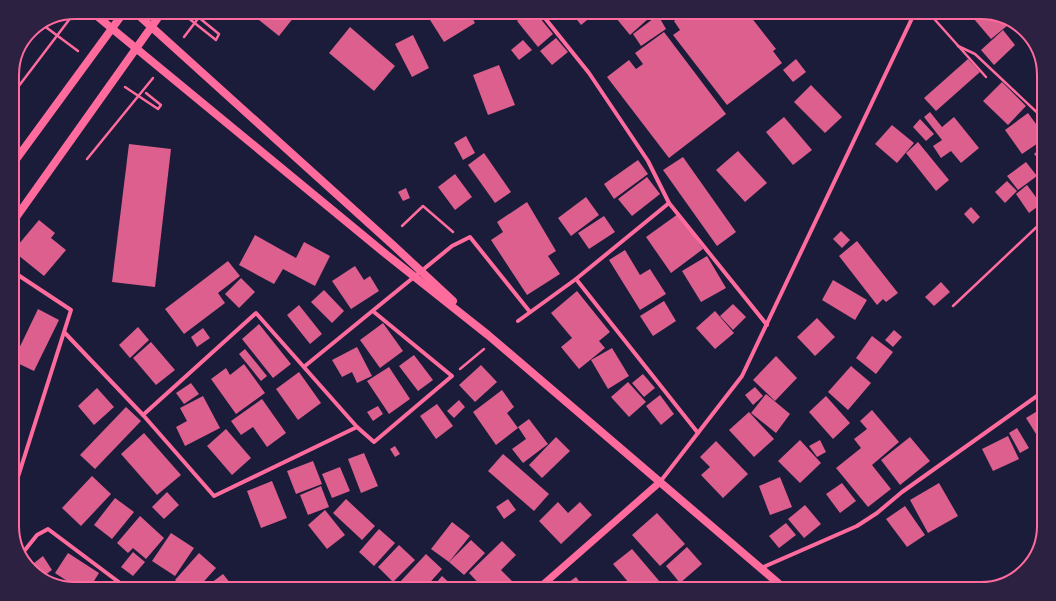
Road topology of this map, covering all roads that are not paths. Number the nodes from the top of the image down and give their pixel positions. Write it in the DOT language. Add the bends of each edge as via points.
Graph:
graph roads {
  1 [pos="101,19"];
  2 [pos="119,19"];
  3 [pos="144,19"];
  4 [pos="157,19"];
  5 [pos="546,19"];
  6 [pos="912,19"];
  7 [pos="152,26"];
  8 [pos="113,28"];
  9 [pos="137,48"];
  10 [pos="19,156"];
  11 [pos="669,203"];
  12 [pos="19,213"];
  13 [pos="19,276"];
  14 [pos="576,279"];
  15 [pos="374,312"];
  16 [pos="530,312"];
  17 [pos="518,321"];
  18 [pos="767,324"];
  19 [pos="65,333"];
  20 [pos="488,335"];
  21 [pos="305,366"];
  22 [pos="1037,396"];
  23 [pos="143,415"];
  24 [pos="357,427"];
  25 [pos="698,433"];
  26 [pos="19,474"];
  27 [pos="660,482"];
  28 [pos="25,550"];
  29 [pos="761,568"];
  30 [pos="119,582"];
  31 [pos="546,582"];
  32 [pos="777,582"];
  1 -- 8 [label="main road"];
  2 -- 8 [label="main road"];
  3 -- 7 [label="main road"];
  4 -- 7 [label="main road"];
  5 -- 11 [label="street" via="589,73 648,161"];
  6 -- 18 [label="street"];
  7 -- 9 [label="main road"];
  7 -- 20 [label="main road"];
  8 -- 9 [label="main road"];
  8 -- 10 [label="main road"];
  9 -- 12 [label="main road"];
  9 -- 20 [label="main road" via="387,256"];
  11 -- 14 [label="street"];
  11 -- 18 [label="street"];
  13 -- 19 [label="street" via="71,310"];
  14 -- 16 [label="street"];
  14 -- 25 [label="street"];
  15 -- 16 [label="street" via="452,246 470,237"];
  15 -- 21 [label="street"];
  15 -- 24 [label="street" via="452,376 374,442"];
  16 -- 17 [label="street"];
  18 -- 25 [label="street" via="742,376"];
  19 -- 23 [label="street"];
  19 -- 26 [label="street"];
  20 -- 27 [label="main road"];
  21 -- 23 [label="street" via="256,313"];
  21 -- 24 [label="street"];
  22 -- 29 [label="street" via="857,526"];
  23 -- 24 [label="street" via="214,496"];
  25 -- 27 [label="street"];
  27 -- 29 [label="main road"];
  27 -- 31 [label="street"];
  28 -- 30 [label="street" via="37,534 48,529"];
  29 -- 32 [label="main road"];
}
